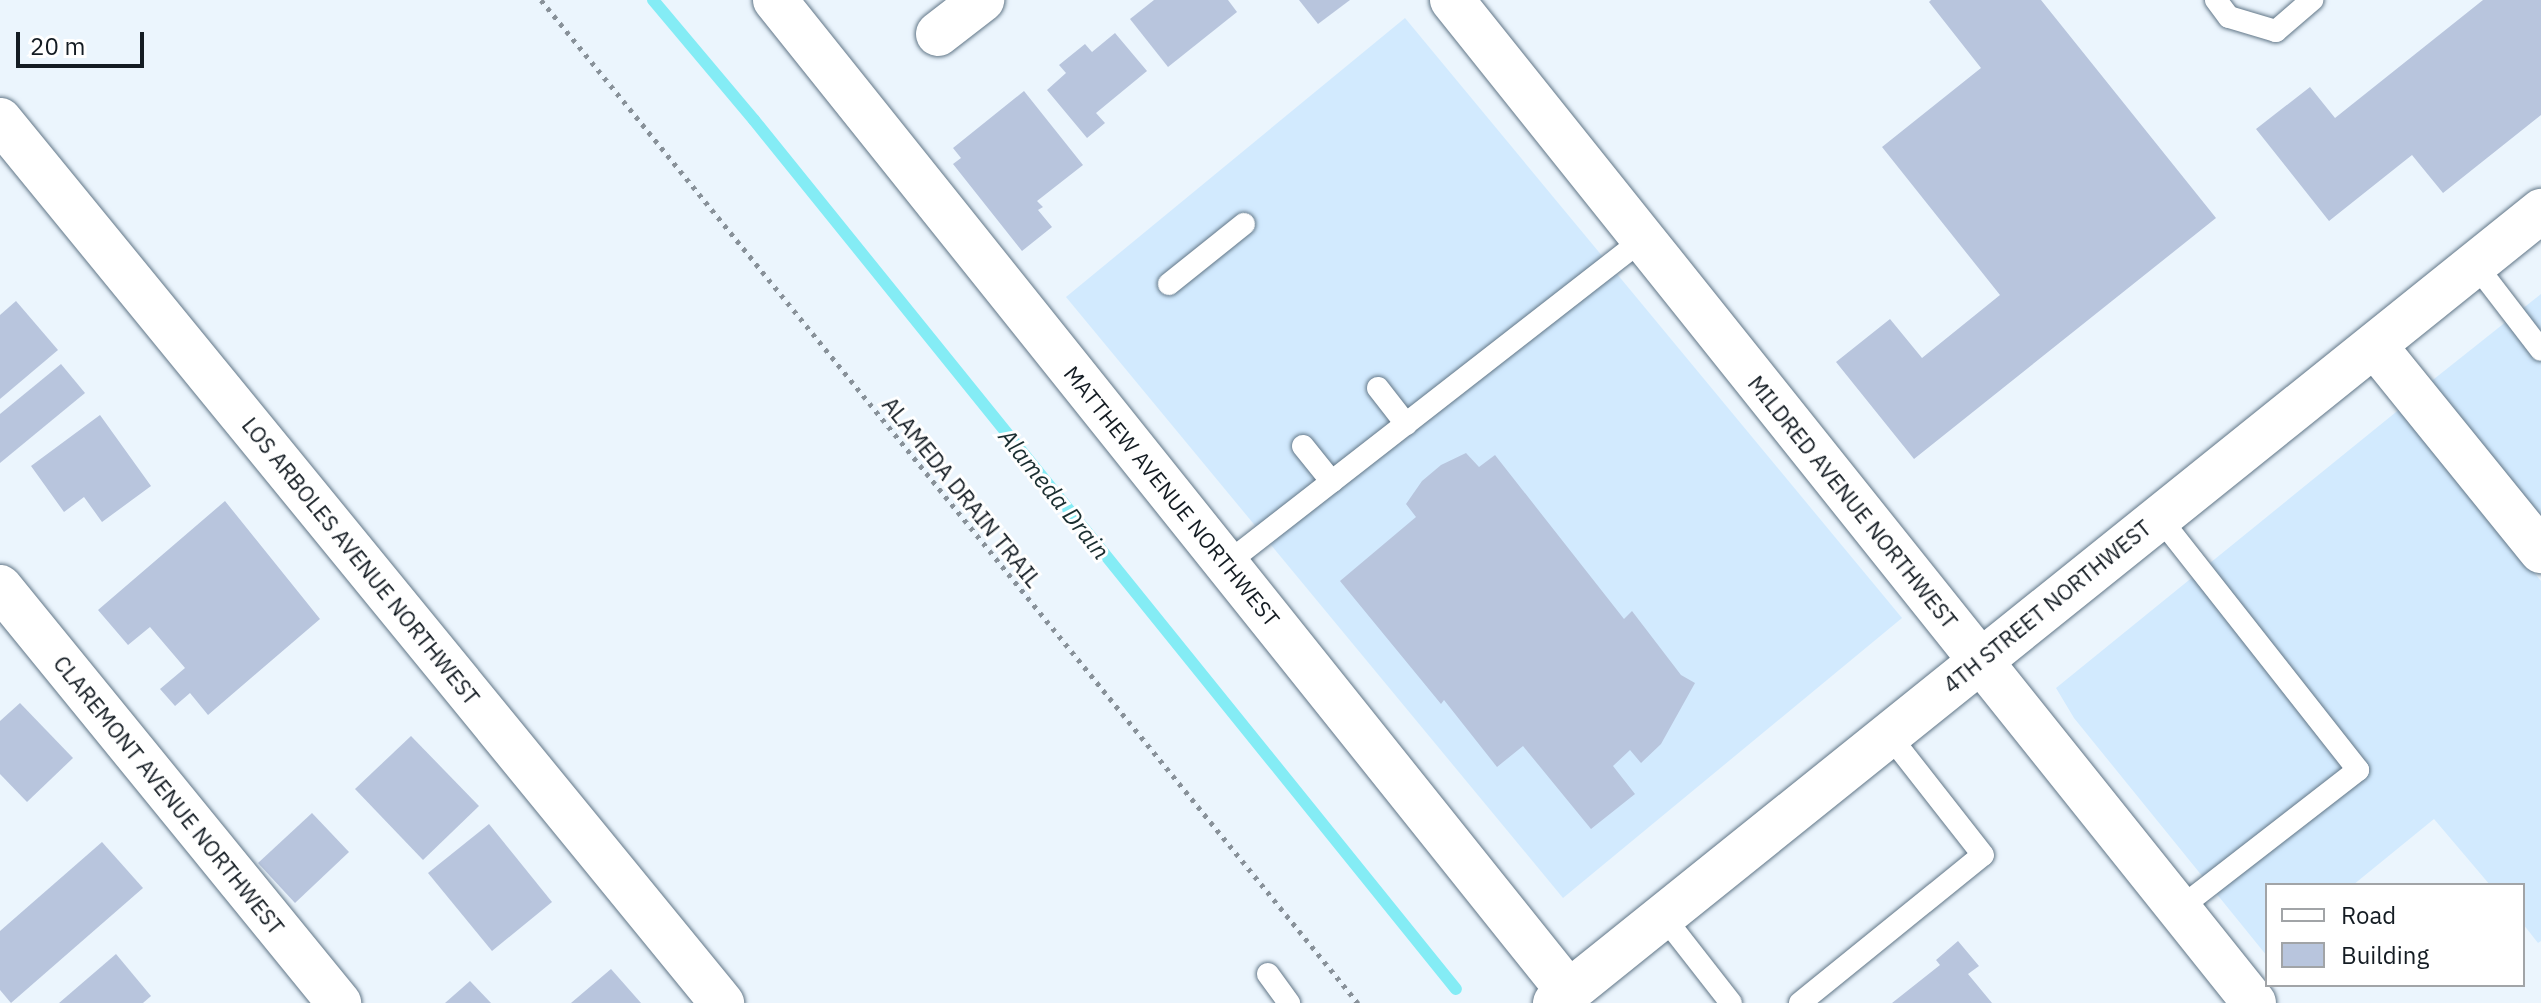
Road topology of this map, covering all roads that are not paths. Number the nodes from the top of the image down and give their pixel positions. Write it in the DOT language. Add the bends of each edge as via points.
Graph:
graph roads {
  1 [pos="775,0"];
  2 [pos="982,0"];
  3 [pos="1452,0"];
  4 [pos="2216,0"];
  5 [pos="2312,0"];
  6 [pos="938,34"];
  7 [pos="0,120"];
  8 [pos="2541,211"];
  9 [pos="1244,224"];
  10 [pos="1643,239"];
  11 [pos="2475,264"];
  12 [pos="1169,284"];
  13 [pos="2375,346"];
  14 [pos="2541,350"];
  15 [pos="1378,388"];
  16 [pos="1406,424"];
  17 [pos="1303,446"];
  18 [pos="1332,482"];
  19 [pos="2159,517"];
  20 [pos="2541,551"];
  21 [pos="1226,564"];
  22 [pos="0,587"];
  23 [pos="1979,661"];
  24 [pos="1888,734"];
  25 [pos="2179,909"];
  26 [pos="1663,916"];
  27 [pos="1268,974"];
  28 [pos="1562,997"];
  29 [pos="339,1003"];
  30 [pos="722,1003"];
  31 [pos="1289,1003"];
  32 [pos="1731,1003"];
  33 [pos="1800,1003"];
  34 [pos="2254,1003"];
  1 -- 21 [label="street, MATTHEW AVENUE NORTHWEST"];
  2 -- 6 [label="street"];
  3 -- 10 [label="street, MILDRED AVENUE NORTHWEST"];
  4 -- 5 [label="lane" via="2229,17 2276,31"];
  7 -- 30 [label="street, LOS ARBOLES AVENUE NORTHWEST"];
  8 -- 11 [label="street, 4TH STREET NORTHWEST"];
  9 -- 12 [label="lane"];
  10 -- 16 [label="lane"];
  10 -- 23 [label="street, MILDRED AVENUE NORTHWEST"];
  11 -- 13 [label="street, 4TH STREET NORTHWEST"];
  11 -- 14 [label="lane"];
  13 -- 19 [label="street, 4TH STREET NORTHWEST"];
  13 -- 20 [label="street"];
  15 -- 16 [label="lane"];
  16 -- 18 [label="lane"];
  17 -- 18 [label="lane"];
  18 -- 21 [label="lane"];
  19 -- 23 [label="street, 4TH STREET NORTHWEST"];
  19 -- 25 [label="lane" via="2358,770"];
  21 -- 28 [label="street, MATTHEW AVENUE NORTHWEST"];
  22 -- 29 [label="street, CLAREMONT AVENUE NORTHWEST"];
  23 -- 24 [label="street, 4TH STREET NORTHWEST"];
  23 -- 25 [label="street, MILDRED AVENUE NORTHWEST"];
  24 -- 26 [label="street, 4TH STREET NORTHWEST"];
  24 -- 33 [label="lane" via="1983,855"];
  25 -- 34 [label="street, MILDRED AVENUE NORTHWEST"];
  26 -- 28 [label="street, 4TH STREET NORTHWEST"];
  26 -- 32 [label="lane"];
  27 -- 31 [label="lane"];
}
